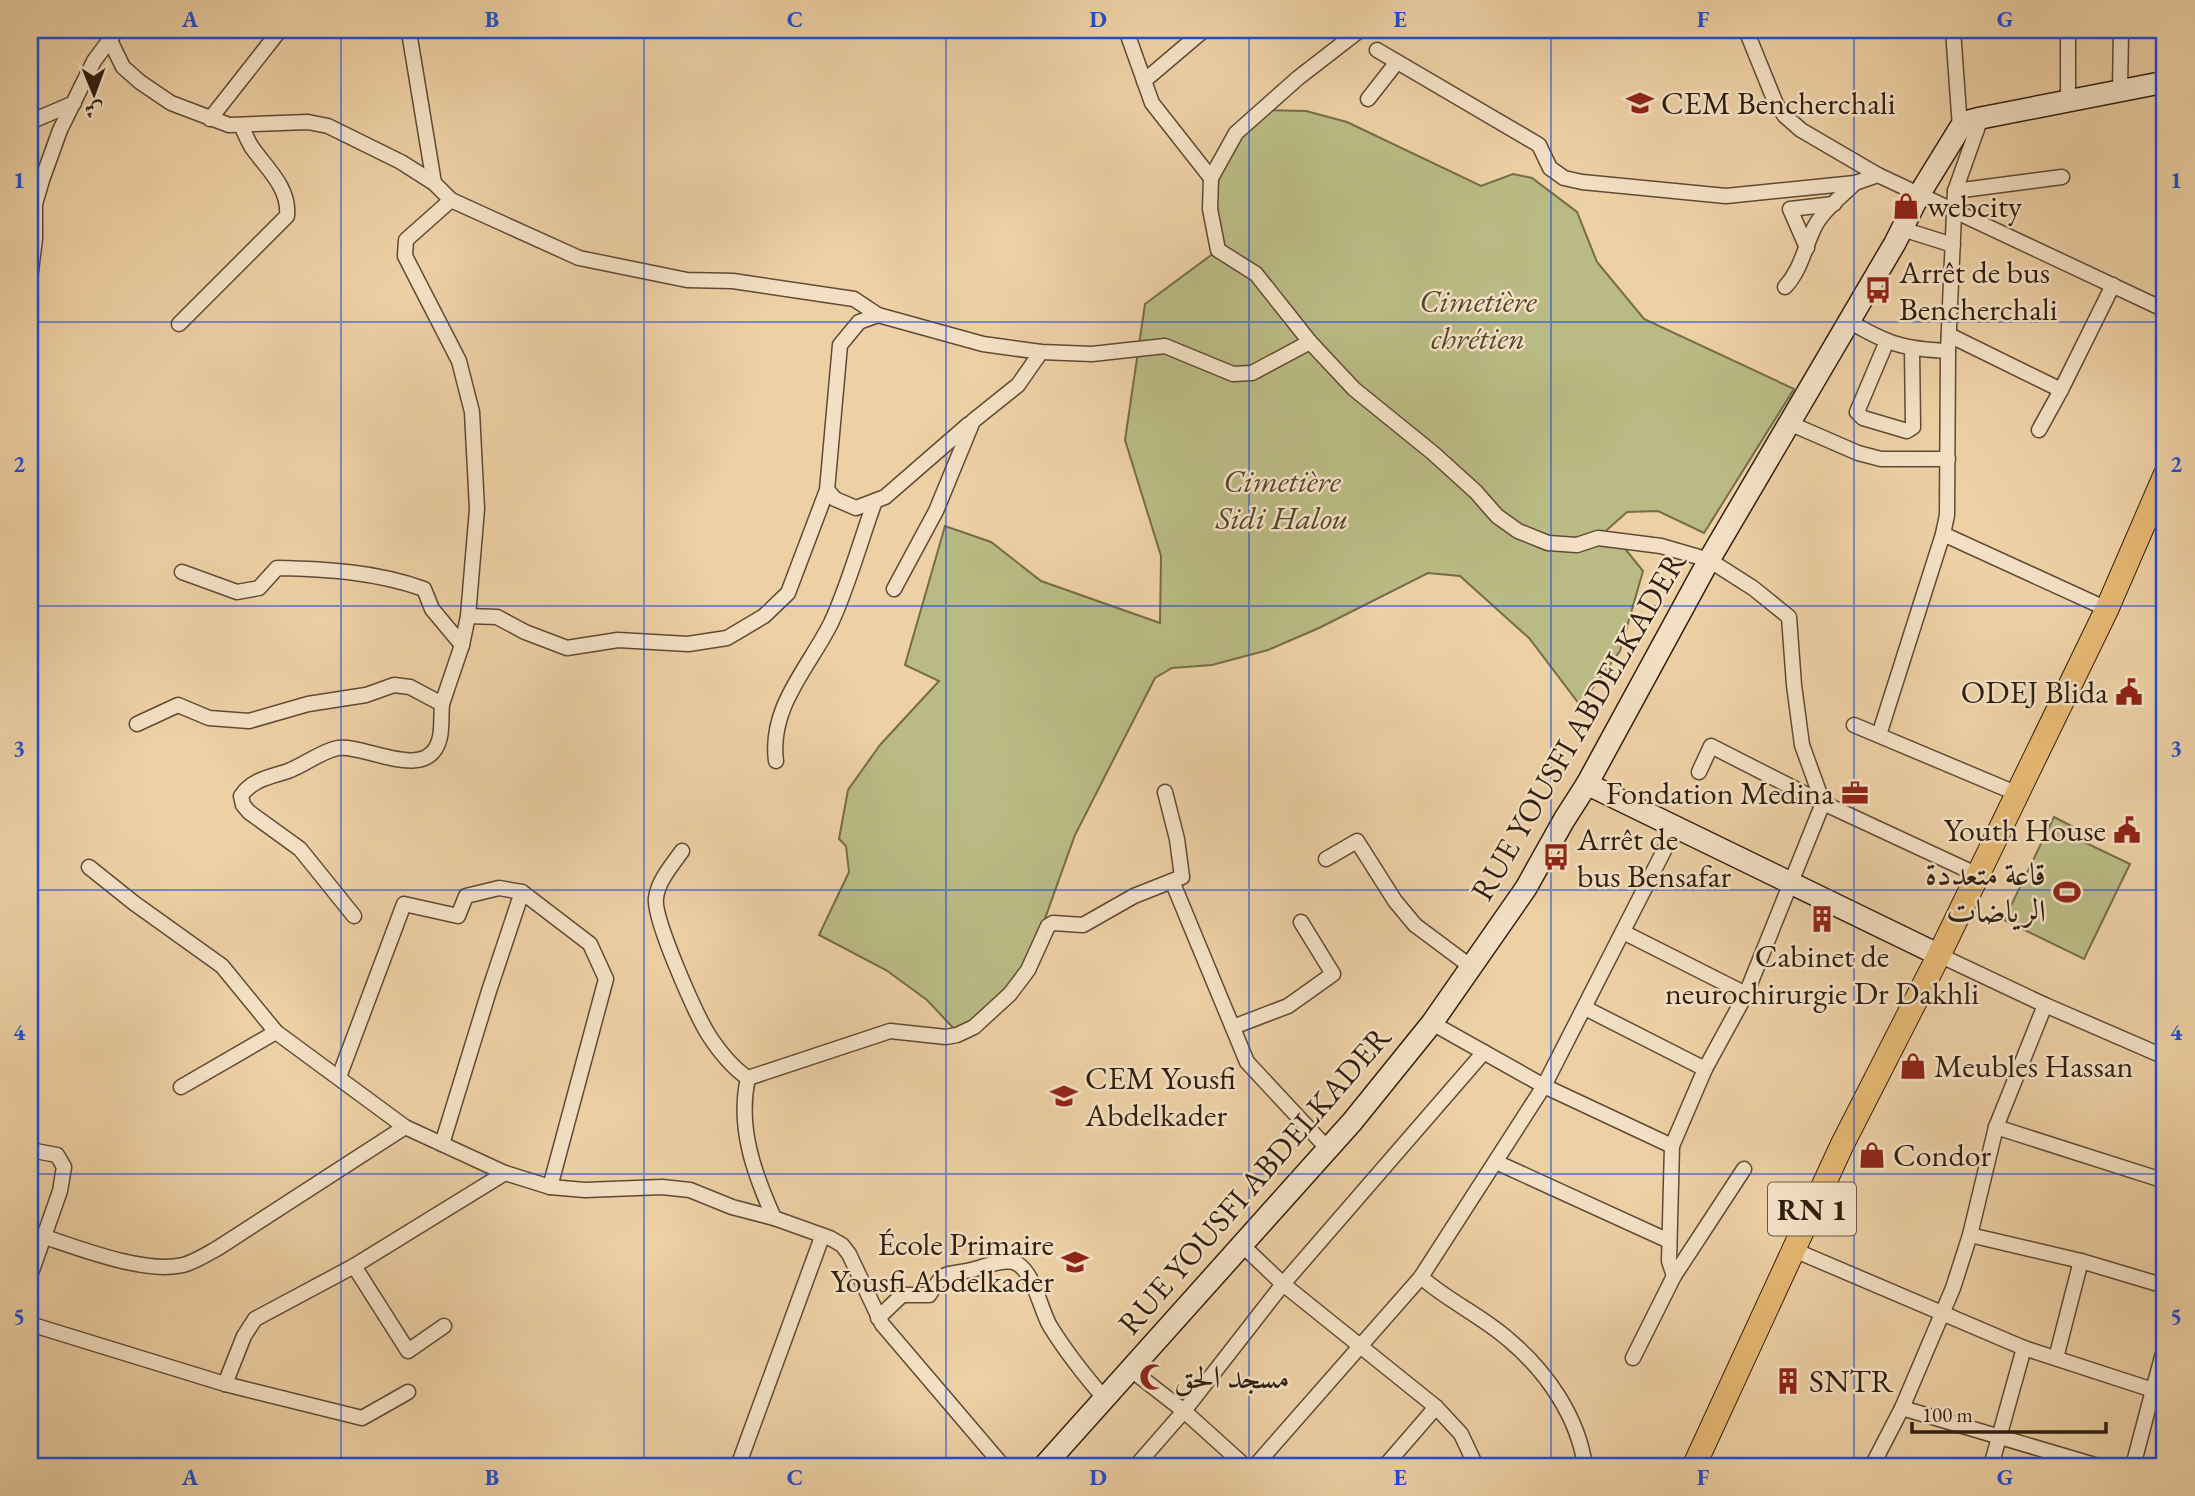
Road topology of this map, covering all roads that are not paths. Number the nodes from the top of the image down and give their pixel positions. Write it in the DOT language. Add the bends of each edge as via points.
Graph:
graph roads {
  1 [pos="280,30"];
  2 [pos="412,30"];
  3 [pos="1126,30"];
  4 [pos="1204,30"];
  5 [pos="1746,30"];
  6 [pos="1953,30"];
  7 [pos="2068,30"];
  8 [pos="2121,30"];
  9 [pos="1351,32"];
  10 [pos="111,34"];
  11 [pos="1377,50"];
  12 [pos="1397,62"];
  13 [pos="1144,81"];
  14 [pos="2165,82"];
  15 [pos="2120,90"];
  16 [pos="1368,99"];
  17 [pos="2068,99"];
  18 [pos="74,103"];
  19 [pos="1981,118"];
  20 [pos="210,119"];
  21 [pos="30,122"];
  22 [pos="241,125"];
  23 [pos="1960,128"];
  24 [pos="1878,175"];
  25 [pos="2062,177"];
  26 [pos="1211,178"];
  27 [pos="434,183"];
  28 [pos="1855,183"];
  29 [pos="1955,191"];
  30 [pos="1920,193"];
  31 [pos="452,200"];
  32 [pos="1833,204"];
  33 [pos="1954,210"];
  34 [pos="1902,229"];
  35 [pos="1953,245"];
  36 [pos="1807,248"];
  37 [pos="30,279"];
  38 [pos="2113,285"];
  39 [pos="1785,287"];
  40 [pos="2165,310"];
  41 [pos="878,314"];
  42 [pos="1849,321"];
  43 [pos="179,324"];
  44 [pos="1949,335"];
  45 [pos="1887,341"];
  46 [pos="1310,342"];
  47 [pos="1912,349"];
  48 [pos="1948,351"];
  49 [pos="1041,352"];
  50 [pos="2061,390"];
  51 [pos="973,421"];
  52 [pos="1789,423"];
  53 [pos="2039,430"];
  54 [pos="1948,459"];
  55 [pos="2165,475"];
  56 [pos="827,490"];
  57 [pos="876,501"];
  58 [pos="1943,534"];
  59 [pos="1709,559"];
  60 [pos="182,572"];
  61 [pos="894,589"];
  62 [pos="2107,609"];
  63 [pos="468,616"];
  64 [pos="462,645"];
  65 [pos="442,704"];
  66 [pos="137,724"];
  67 [pos="1854,725"];
  68 [pos="1879,736"];
  69 [pos="776,761"];
  70 [pos="1699,772"];
  71 [pos="1587,783"];
  72 [pos="1165,792"];
  73 [pos="2018,793"];
  74 [pos="1823,803"];
  75 [pos="1676,827"];
  76 [pos="682,851"];
  77 [pos="1326,859"];
  78 [pos="89,867"];
  79 [pos="1978,875"];
  80 [pos="1172,881"];
  81 [pos="1790,882"];
  82 [pos="522,892"];
  83 [pos="355,916"];
  84 [pos="1301,922"];
  85 [pos="1623,932"];
  86 [pos="1939,955"];
  87 [pos="1470,966"];
  88 [pos="1746,994"];
  89 [pos="2045,1005"];
  90 [pos="1585,1008"];
  91 [pos="1432,1023"];
  92 [pos="1233,1027"];
  93 [pos="276,1032"];
  94 [pos="1485,1052"];
  95 [pos="2165,1057"];
  96 [pos="1705,1069"];
  97 [pos="339,1077"];
  98 [pos="748,1078"];
  99 [pos="1544,1086"];
  100 [pos="181,1087"];
  101 [pos="405,1127"];
  102 [pos="1996,1127"];
  103 [pos="442,1144"];
  104 [pos="1672,1146"];
  105 [pos="1327,1148"];
  106 [pos="30,1150"];
  107 [pos="1496,1162"];
  108 [pos="1744,1168"];
  109 [pos="505,1173"];
  110 [pos="2165,1181"];
  111 [pos="550,1186"];
  112 [pos="774,1218"];
  113 [pos="1970,1234"];
  114 [pos="44,1237"];
  115 [pos="822,1237"];
  116 [pos="1669,1241"];
  117 [pos="1241,1245"];
  118 [pos="1794,1250"];
  119 [pos="2081,1261"];
  120 [pos="354,1266"];
  121 [pos="30,1276"];
  122 [pos="1674,1276"];
  123 [pos="1421,1277"];
  124 [pos="1283,1284"];
  125 [pos="2165,1286"];
  126 [pos="1942,1315"];
  127 [pos="878,1318"];
  128 [pos="30,1324"];
  129 [pos="444,1326"];
  130 [pos="2165,1346"];
  131 [pos="1359,1347"];
  132 [pos="2024,1348"];
  133 [pos="1633,1358"];
  134 [pos="2056,1358"];
  135 [pos="1130,1369"];
  136 [pos="225,1384"];
  137 [pos="2153,1390"];
  138 [pos="408,1392"];
  139 [pos="1105,1399"];
  140 [pos="1436,1408"];
  141 [pos="1902,1408"];
  142 [pos="1184,1411"];
  143 [pos="2000,1437"];
  144 [pos="738,1466"];
  145 [pos="1003,1466"];
  146 [pos="1044,1466"];
  147 [pos="1136,1466"];
  148 [pos="1245,1466"];
  149 [pos="1255,1466"];
  150 [pos="1385,1466"];
  151 [pos="1476,1466"];
  152 [pos="1585,1466"];
  153 [pos="1694,1466"];
  154 [pos="1872,1466"];
  155 [pos="1991,1466"];
  156 [pos="2098,1466"];
  157 [pos="2133,1466"];
  1 -- 20 [label="street"];
  2 -- 27 [label="street"];
  3 -- 13 [label="street"];
  4 -- 13 [label="street"];
  5 -- 24 [label="street" via="1785,116"];
  6 -- 23 [label="street"];
  7 -- 17 [label="street"];
  8 -- 15 [label="street"];
  9 -- 26 [label="street" via="1236,133"];
  10 -- 18 [label="street"];
  10 -- 20 [label="street" via="123,67 140,82 171,103"];
  11 -- 12 [label="street"];
  12 -- 16 [label="street"];
  12 -- 28 [label="street" via="1539,145 1550,168 1564,178 1726,196"];
  13 -- 26 [label="street" via="1152,103"];
  14 -- 15 [label="main road"];
  15 -- 17 [label="main road"];
  17 -- 19 [label="main road"];
  18 -- 21 [label="street"];
  18 -- 37 [label="street" via="35,204"];
  19 -- 23 [label="main road"];
  19 -- 29 [label="street"];
  20 -- 22 [label="street"];
  22 -- 27 [label="street" via="308,122 328,126"];
  22 -- 43 [label="street" via="270,168 284,196 287,216"];
  23 -- 30 [label="main road, RUE YOUSFI ABDELKADER"];
  24 -- 28 [label="street"];
  24 -- 30 [label="street"];
  25 -- 29 [label="street"];
  26 -- 46 [label="street" via="1210,209 1218,250 1256,274"];
  27 -- 31 [label="street"];
  28 -- 32 [label="street"];
  29 -- 33 [label="street"];
  30 -- 33 [label="street"];
  30 -- 34 [label="main road, RUE YOUSFI ABDELKADER"];
  31 -- 41 [label="street" via="579,258 687,280 733,281 854,299"];
  31 -- 63 [label="street" via="406,240 405,256 459,361 472,412 477,509"];
  32 -- 36 [label="street"];
  32 -- 36 [label="street" via="1790,209"];
  33 -- 35 [label="street"];
  33 -- 38 [label="street"];
  34 -- 35 [label="street"];
  34 -- 42 [label="main road, RUE YOUSFI ABDELKADER"];
  35 -- 44 [label="street"];
  36 -- 39 [label="street"];
  38 -- 40 [label="street"];
  38 -- 50 [label="street"];
  41 -- 49 [label="street" via="983,344"];
  41 -- 56 [label="street" via="859,322 840,345"];
  42 -- 45 [label="street"];
  42 -- 52 [label="main road, RUE YOUSFI ABDELKADER"];
  44 -- 48 [label="street"];
  44 -- 50 [label="street"];
  45 -- 47 [label="street"];
  45 -- 47 [label="street" via="1857,412 1907,431 1913,427"];
  46 -- 49 [label="street" via="1252,373 1233,373 1165,346 1092,354"];
  46 -- 59 [label="street" via="1354,389 1518,531 1548,543 1577,545 1598,538 1661,546"];
  47 -- 48 [label="street"];
  48 -- 54 [label="street"];
  49 -- 51 [label="street" via="1018,386"];
  50 -- 53 [label="street"];
  51 -- 57 [label="street"];
  51 -- 61 [label="street" via="936,511"];
  52 -- 54 [label="street" via="1881,459"];
  52 -- 59 [label="main road, RUE YOUSFI ABDELKADER"];
  54 -- 58 [label="street"];
  55 -- 62 [label="main road, RN 1"];
  56 -- 57 [label="street" via="856,508"];
  56 -- 63 [label="street" via="788,593 764,616 727,638 688,644 618,640 567,648 498,617"];
  57 -- 69 [label="street" via="831,622 786,698 774,744"];
  58 -- 62 [label="street"];
  58 -- 68 [label="street"];
  59 -- 71 [label="main road, RUE YOUSFI ABDELKADER"];
  59 -- 74 [label="street" via="1789,617 1802,745"];
  60 -- 64 [label="street" via="237,592 259,588 277,568 394,578 424,589 432,609"];
  62 -- 73 [label="main road, RN 1"];
  63 -- 64 [label="street"];
  64 -- 65 [label="street"];
  65 -- 66 [label="street" via="410,687 394,685 249,721 209,718 178,705"];
  65 -- 83 [label="street" via="440,737 428,756 393,760 338,748 260,780 242,796 248,812 300,849"];
  67 -- 68 [label="street"];
  68 -- 73 [label="street"];
  70 -- 74 [label="street" via="1711,746"];
  71 -- 75 [label="main road"];
  71 -- 87 [label="main road, RUE YOUSFI ABDELKADER" via="1526,888"];
  72 -- 80 [label="street" via="1182,877"];
  73 -- 79 [label="main road, RN 1"];
  74 -- 79 [label="street"];
  74 -- 81 [label="street"];
  75 -- 81 [label="main road"];
  75 -- 85 [label="street"];
  76 -- 98 [label="street" via="655,899 661,929 708,1033 734,1069"];
  77 -- 87 [label="street" via="1357,841 1415,925"];
  78 -- 93 [label="street" via="222,966"];
  79 -- 86 [label="main road, RN 1"];
  80 -- 92 [label="street"];
  80 -- 98 [label="street" via="1083,925 1048,926 1028,970 1010,994 974,1027 957,1035 890,1031"];
  81 -- 86 [label="main road"];
  81 -- 88 [label="street"];
  82 -- 97 [label="street" via="499,888 466,896 457,916 404,904"];
  82 -- 103 [label="street"];
  82 -- 111 [label="street" via="590,944 606,979"];
  84 -- 92 [label="street" via="1333,974 1288,1006"];
  85 -- 88 [label="street"];
  85 -- 90 [label="street"];
  86 -- 89 [label="street"];
  86 -- 118 [label="main road, RN 1"];
  87 -- 91 [label="main road, RUE YOUSFI ABDELKADER"];
  88 -- 96 [label="street"];
  89 -- 95 [label="street"];
  89 -- 102 [label="street"];
  90 -- 96 [label="street"];
  90 -- 99 [label="street"];
  91 -- 94 [label="street"];
  91 -- 105 [label="main road, RUE YOUSFI ABDELKADER"];
  92 -- 105 [label="street" via="1247,1062"];
  93 -- 97 [label="street"];
  93 -- 100 [label="street"];
  94 -- 99 [label="street"];
  94 -- 124 [label="street"];
  96 -- 104 [label="street"];
  97 -- 101 [label="street"];
  98 -- 112 [label="street" via="746,1130 755,1177"];
  99 -- 104 [label="street"];
  99 -- 107 [label="street"];
  101 -- 103 [label="street"];
  101 -- 114 [label="street" via="187,1264 170,1267 114,1260"];
  102 -- 110 [label="street"];
  102 -- 113 [label="street"];
  103 -- 109 [label="street"];
  104 -- 116 [label="street"];
  105 -- 117 [label="main road, RUE YOUSFI ABDELKADER"];
  106 -- 114 [label="street" via="57,1156 64,1167"];
  107 -- 116 [label="street"];
  107 -- 123 [label="street"];
  108 -- 122 [label="street"];
  109 -- 111 [label="street"];
  109 -- 120 [label="street"];
  111 -- 112 [label="street" via="585,1190 662,1186 690,1190"];
  112 -- 115 [label="street"];
  113 -- 119 [label="street"];
  113 -- 126 [label="street"];
  114 -- 121 [label="street"];
  115 -- 127 [label="street" via="842,1245 849,1254"];
  115 -- 144 [label="street"];
  116 -- 122 [label="street"];
  117 -- 124 [label="street"];
  117 -- 135 [label="main road, RUE YOUSFI ABDELKADER"];
  118 -- 126 [label="street"];
  118 -- 153 [label="main road, RN 1"];
  119 -- 125 [label="street"];
  119 -- 134 [label="street"];
  120 -- 129 [label="street" via="408,1350"];
  120 -- 136 [label="street" via="255,1319"];
  122 -- 133 [label="street"];
  123 -- 131 [label="street"];
  123 -- 152 [label="street" via="1509,1339 1554,1388 1581,1443"];
  124 -- 131 [label="street"];
  124 -- 142 [label="street"];
  126 -- 132 [label="street"];
  126 -- 141 [label="street"];
  127 -- 139 [label="street" via="902,1295 929,1295 946,1273 1014,1262 1030,1278 1048,1323"];
  127 -- 145 [label="street"];
  128 -- 136 [label="street"];
  130 -- 137 [label="street"];
  131 -- 140 [label="street"];
  131 -- 149 [label="street"];
  132 -- 134 [label="street"];
  132 -- 143 [label="street"];
  134 -- 137 [label="street"];
  135 -- 139 [label="main road, RUE YOUSFI ABDELKADER"];
  135 -- 142 [label="street"];
  136 -- 138 [label="street" via="362,1418"];
  137 -- 157 [label="street"];
  139 -- 146 [label="main road, RUE YOUSFI ABDELKADER"];
  140 -- 150 [label="street"];
  140 -- 151 [label="street" via="1461,1434"];
  141 -- 143 [label="street"];
  141 -- 154 [label="street"];
  142 -- 147 [label="street"];
  142 -- 148 [label="street"];
  143 -- 155 [label="street"];
  143 -- 156 [label="street"];
}
